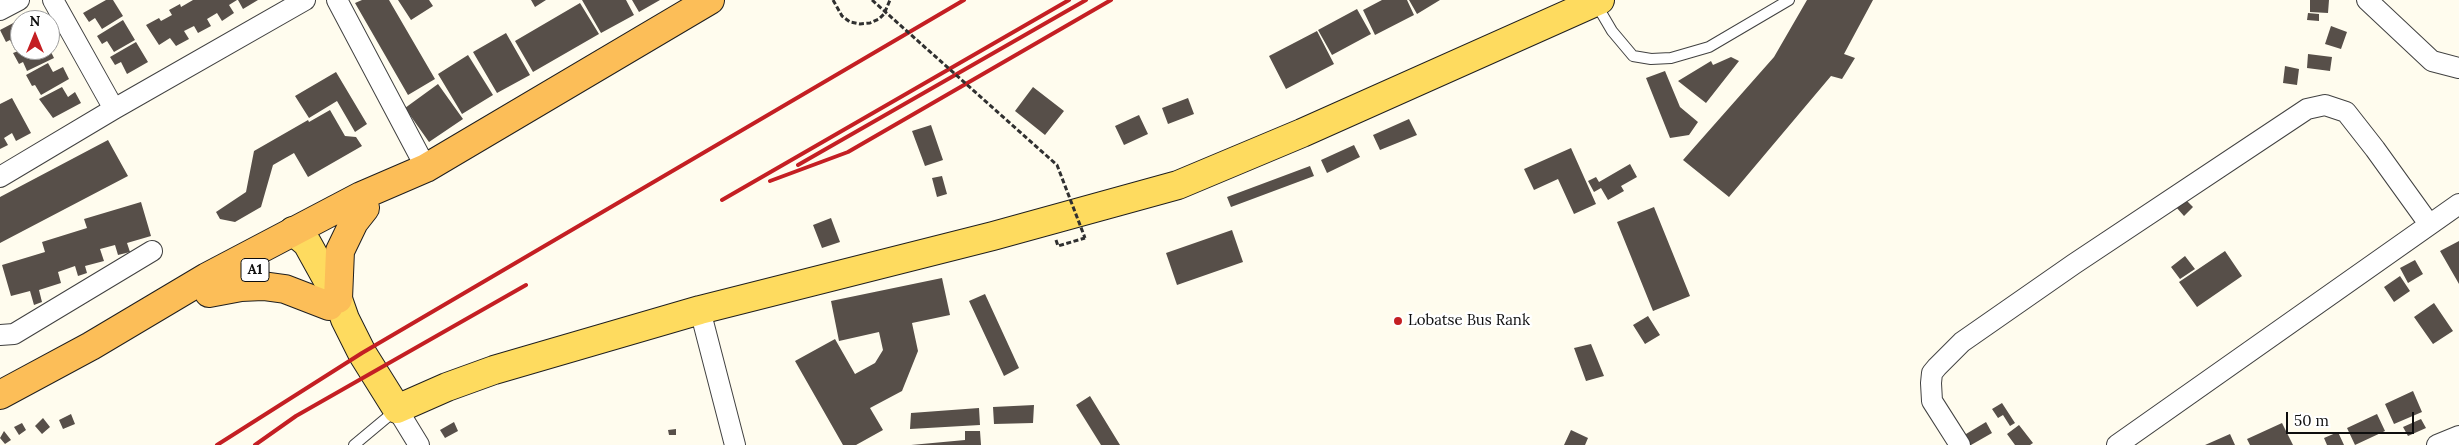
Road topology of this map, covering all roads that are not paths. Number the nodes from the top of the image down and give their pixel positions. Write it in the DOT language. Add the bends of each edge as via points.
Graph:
graph roads {
  1 [pos="19,0"];
  2 [pos="53,0"];
  3 [pos="306,0"];
  4 [pos="337,0"];
  5 [pos="710,0"];
  6 [pos="1789,0"];
  7 [pos="2367,0"];
  8 [pos="1597,1"];
  9 [pos="0,10"];
  10 [pos="2459,68"];
  11 [pos="114,109"];
  12 [pos="418,173"];
  13 [pos="0,177"];
  14 [pos="2459,204"];
  15 [pos="365,208"];
  16 [pos="2429,224"];
  17 [pos="298,241"];
  18 [pos="152,251"];
  19 [pos="209,293"];
  20 [pos="338,308"];
  21 [pos="700,310"];
  22 [pos="0,335"];
  23 [pos="91,346"];
  24 [pos="0,395"];
  25 [pos="397,409"];
  26 [pos="2459,436"];
  27 [pos="354,445"];
  28 [pos="419,445"];
  29 [pos="735,445"];
  30 [pos="1960,445"];
  31 [pos="2116,445"];
  32 [pos="2437,445"];
  1 -- 9 [label="street"];
  2 -- 11 [label="street"];
  3 -- 11 [label="street"];
  4 -- 12 [label="street"];
  5 -- 12 [label="highway, A1"];
  6 -- 8 [label="lane" via="1709,47 1671,58 1651,59 1633,56 1612,32"];
  7 -- 10 [label="street" via="2432,61"];
  8 -- 21 [label="main road" via="1178,185 993,236"];
  11 -- 13 [label="street"];
  12 -- 15 [label="highway, A1"];
  12 -- 17 [label="highway, A1" via="360,196"];
  14 -- 16 [label="street"];
  15 -- 17 [label="highway, A1"];
  15 -- 20 [label="highway" via="340,251"];
  16 -- 30 [label="street" via="2346,112 2325,105 2307,109 1962,342 1936,367 1932,373 1932,402"];
  16 -- 31 [label="street"];
  17 -- 19 [label="highway, A1"];
  17 -- 20 [label="main road"];
  17 -- 23 [label="highway, A1" via="207,277"];
  18 -- 22 [label="street" via="14,334"];
  19 -- 20 [label="highway" via="263,286 286,289"];
  19 -- 23 [label="highway, A1"];
  20 -- 25 [label="main road"];
  21 -- 25 [label="main road" via="494,370"];
  21 -- 29 [label="street"];
  23 -- 24 [label="highway, A1"];
  25 -- 27 [label="lane"];
  25 -- 28 [label="street"];
  26 -- 32 [label="street"];
}
